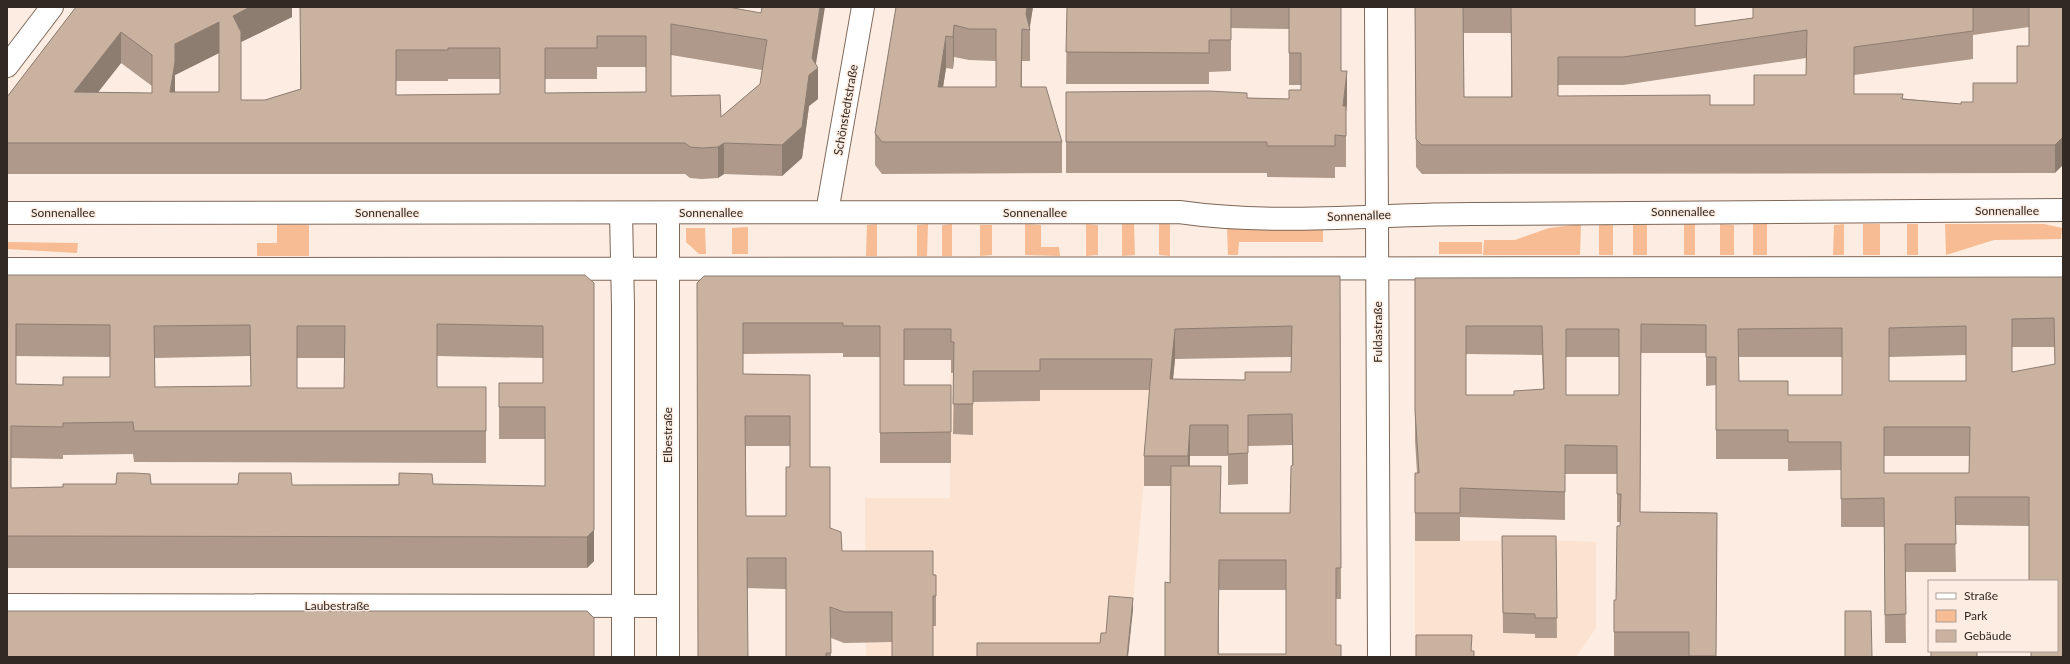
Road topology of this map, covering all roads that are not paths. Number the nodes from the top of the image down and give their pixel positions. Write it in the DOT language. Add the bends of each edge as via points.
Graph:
graph roads {
  1 [pos="52,7"];
  2 [pos="863,7"];
  3 [pos="1376,7"];
  4 [pos="7,66"];
  5 [pos="2063,210"];
  6 [pos="827,212"];
  7 [pos="7,213"];
  8 [pos="621,213"];
  9 [pos="668,213"];
  10 [pos="1377,216"];
  11 [pos="1378,267"];
  12 [pos="669,268"];
  13 [pos="2063,268"];
  14 [pos="7,269"];
  15 [pos="622,269"];
  16 [pos="7,605"];
  17 [pos="623,606"];
  18 [pos="668,606"];
  19 [pos="623,657"];
  20 [pos="668,657"];
  21 [pos="1379,657"];
  1 -- 4 [label="main road"];
  2 -- 6 [label="main road, Schönstedtstraße"];
  3 -- 10 [label="main road, Fuldastraße"];
  5 -- 10 [label="main road, Sonnenallee"];
  6 -- 9 [label="main road, Sonnenallee"];
  6 -- 10 [label="main road, Sonnenallee" via="1179,212 1235,218"];
  7 -- 8 [label="main road, Sonnenallee"];
  8 -- 9 [label="main road, Sonnenallee"];
  8 -- 15 [label="main road"];
  9 -- 12 [label="main road, Elbestraße"];
  10 -- 11 [label="main road, Fuldastraße"];
  11 -- 12 [label="main road"];
  11 -- 13 [label="main road"];
  11 -- 21 [label="main road, Fuldastraße"];
  12 -- 15 [label="main road"];
  12 -- 18 [label="main road, Elbestraße"];
  14 -- 15 [label="main road"];
  15 -- 17 [label="main road"];
  16 -- 17 [label="main road, Laubestraße"];
  17 -- 18 [label="main road, Laubestraße"];
  17 -- 19 [label="main road"];
  18 -- 20 [label="main road, Elbestraße"];
}
